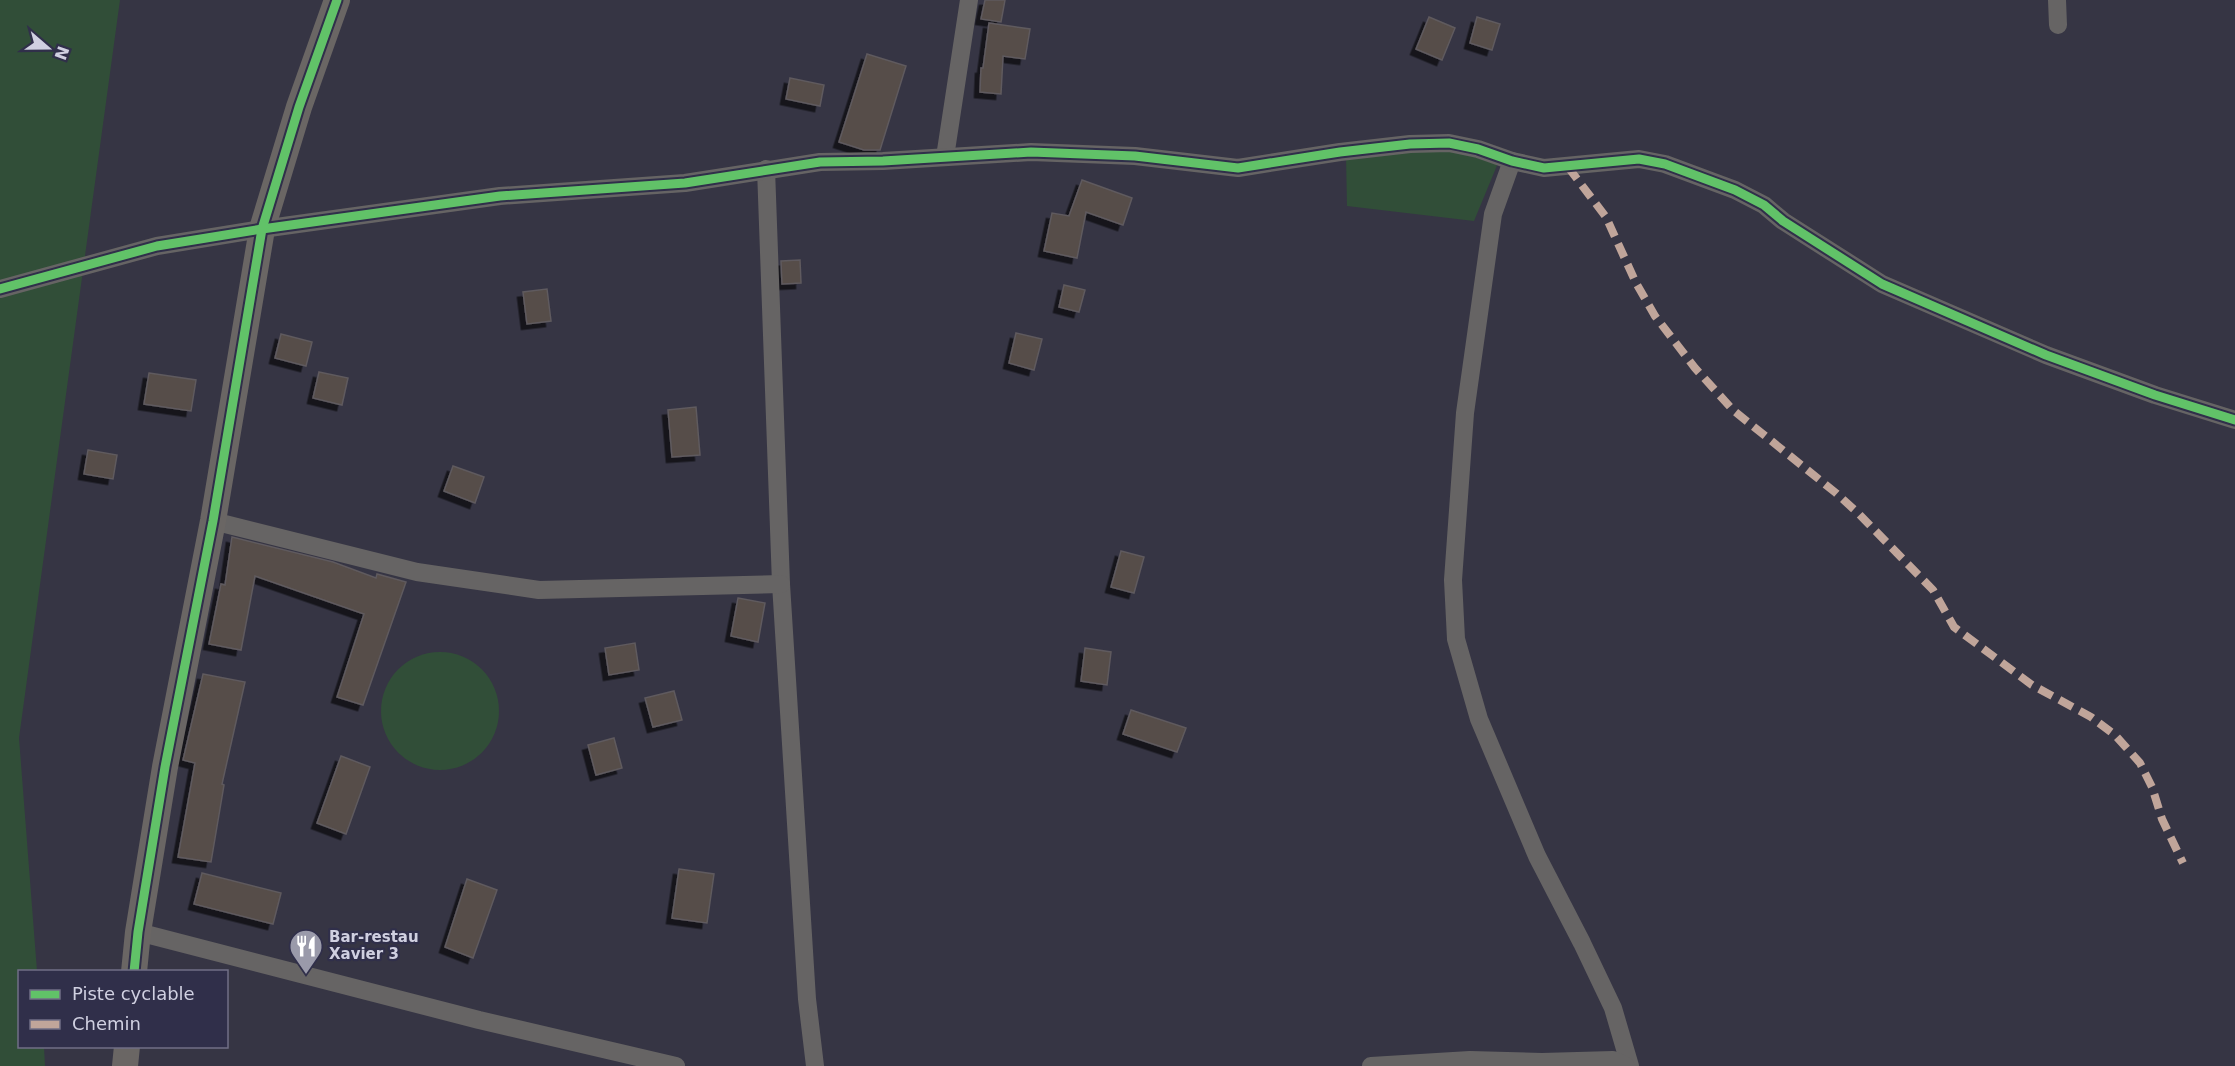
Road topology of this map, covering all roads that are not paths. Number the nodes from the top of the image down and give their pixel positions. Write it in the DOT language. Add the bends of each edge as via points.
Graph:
graph roads {
  1 [pos="337,0"];
  2 [pos="969,0"];
  3 [pos="2057,0"];
  4 [pos="2058,25"];
  5 [pos="945,157"];
  6 [pos="1512,161"];
  7 [pos="766,169"];
  8 [pos="261,229"];
  9 [pos="0,289"];
  10 [pos="2235,420"];
  11 [pos="213,521"];
  12 [pos="781,584"];
  13 [pos="138,932"];
  14 [pos="134,970"];
  15 [pos="127,1048"];
  16 [pos="125,1066"];
  17 [pos="676,1066"];
  18 [pos="815,1066"];
  19 [pos="1371,1066"];
  20 [pos="1628,1066"];
  1 -- 8 [label="street"];
  2 -- 5 [label="street"];
  3 -- 4 [label="street"];
  5 -- 6 [label="street" via="1031,152 1135,156 1238,168 1340,152 1449,143"];
  5 -- 7 [label="street" via="820,162"];
  6 -- 10 [label="street" via="1544,168 1639,159 1665,164 1736,190 1764,205 1882,284 2046,355"];
  6 -- 20 [label="street" via="1493,214 1465,414 1453,580 1456,639 1479,719 1537,856 1613,1008"];
  7 -- 8 [label="street" via="685,183 501,196"];
  7 -- 12 [label="street"];
  8 -- 9 [label="street" via="157,246"];
  8 -- 11 [label="street"];
  11 -- 12 [label="street" via="417,572 539,590"];
  11 -- 13 [label="street" via="165,766"];
  12 -- 18 [label="street" via="807,999"];
  13 -- 14 [label="street"];
  13 -- 17 [label="street" via="478,1020"];
  15 -- 16 [label="street"];
  19 -- 20 [label="street" via="1470,1060 1613,1060"];
}
